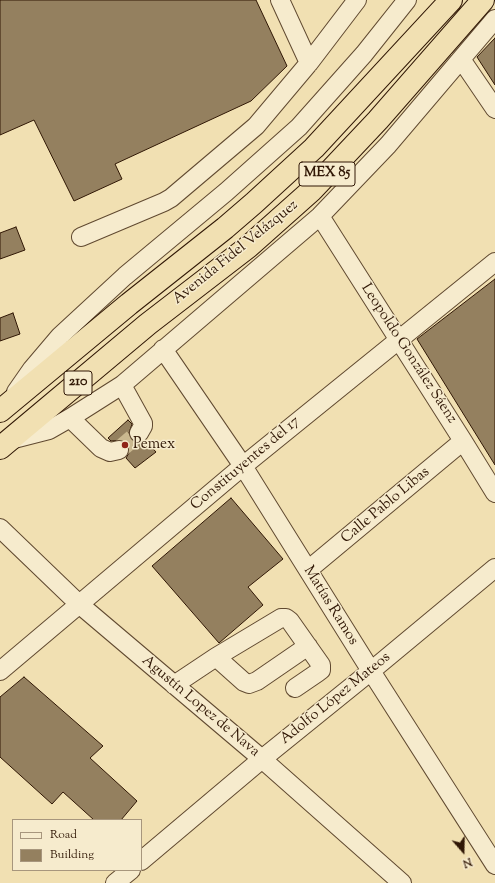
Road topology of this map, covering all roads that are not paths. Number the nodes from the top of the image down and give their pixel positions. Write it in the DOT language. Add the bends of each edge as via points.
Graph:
graph roads {
  1 [pos="280,0"];
  2 [pos="357,0"];
  3 [pos="407,0"];
  4 [pos="450,0"];
  5 [pos="483,0"];
  6 [pos="495,19"];
  7 [pos="462,59"];
  8 [pos="310,63"];
  9 [pos="495,109"];
  10 [pos="320,216"];
  11 [pos="81,237"];
  12 [pos="495,262"];
  13 [pos="129,304"];
  14 [pos="148,324"];
  15 [pos="399,339"];
  16 [pos="163,349"];
  17 [pos="122,384"];
  18 [pos="4,407"];
  19 [pos="70,418"];
  20 [pos="140,433"];
  21 [pos="463,441"];
  22 [pos="4,444"];
  23 [pos="119,450"];
  24 [pos="243,466"];
  25 [pos="495,493"];
  26 [pos="0,528"];
  27 [pos="495,568"];
  28 [pos="308,570"];
  29 [pos="79,604"];
  30 [pos="308,646"];
  31 [pos="216,657"];
  32 [pos="0,670"];
  33 [pos="371,671"];
  34 [pos="174,685"];
  35 [pos="295,688"];
  36 [pos="262,759"];
  37 [pos="142,860"];
  38 [pos="495,865"];
  39 [pos="130,871"];
  40 [pos="115,883"];
  41 [pos="402,883"];
  1 -- 8 [label="street"];
  2 -- 8 [label="street"];
  3 -- 18 [label="street" via="364,54 299,127 125,276 60,336"];
  4 -- 13 [label="highway, Avenida Fidel Velázquez / MEX 85" via="314,148 225,228"];
  5 -- 14 [label="highway, Avenida Fidel Velázquez / MEX 85" via="378,120 312,190 248,247"];
  6 -- 7 [label="street"];
  7 -- 9 [label="street"];
  7 -- 10 [label="street" via="388,145"];
  8 -- 11 [label="street" via="256,126 172,198"];
  10 -- 15 [label="street, Leopoldo González Sáenz"];
  10 -- 16 [label="street"];
  12 -- 15 [label="street, Constituyentes del 17"];
  13 -- 18 [label="highway, Avenida Fidel Velázquez / 210"];
  14 -- 22 [label="highway, Avenida Fidel Velázquez / 210"];
  15 -- 21 [label="street, Leopoldo González Sáenz"];
  15 -- 24 [label="street, Constituyentes del 17"];
  16 -- 17 [label="street"];
  16 -- 24 [label="street, Matías Ramos"];
  17 -- 19 [label="street"];
  17 -- 20 [label="street" via="143,423"];
  19 -- 22 [label="street" via="49,430"];
  19 -- 23 [label="street" via="102,448 110,452"];
  21 -- 25 [label="street, Leopoldo González Sáenz"];
  21 -- 28 [label="street, Calle Pablo Libas"];
  24 -- 28 [label="street, Matías Ramos"];
  24 -- 29 [label="street, Constituyentes del 17"];
  26 -- 29 [label="street, Agustín Lopez de Nava"];
  27 -- 33 [label="street, Adolfo López Mateos"];
  28 -- 33 [label="street, Matías Ramos"];
  29 -- 32 [label="street, Constituyentes del 17"];
  29 -- 34 [label="street, Agustín Lopez de Nava"];
  30 -- 31 [label="street" via="249,684"];
  30 -- 31 [label="street" via="290,621 281,618"];
  30 -- 35 [label="street" via="321,665 321,670"];
  31 -- 34 [label="street"];
  33 -- 36 [label="street, Adolfo López Mateos"];
  33 -- 38 [label="street, Matías Ramos"];
  34 -- 36 [label="street, Agustín Lopez de Nava"];
  36 -- 37 [label="street, Adolfo López Mateos"];
  36 -- 41 [label="street, Agustín Lopez de Nava"];
  39 -- 40 [label="street"];
}
